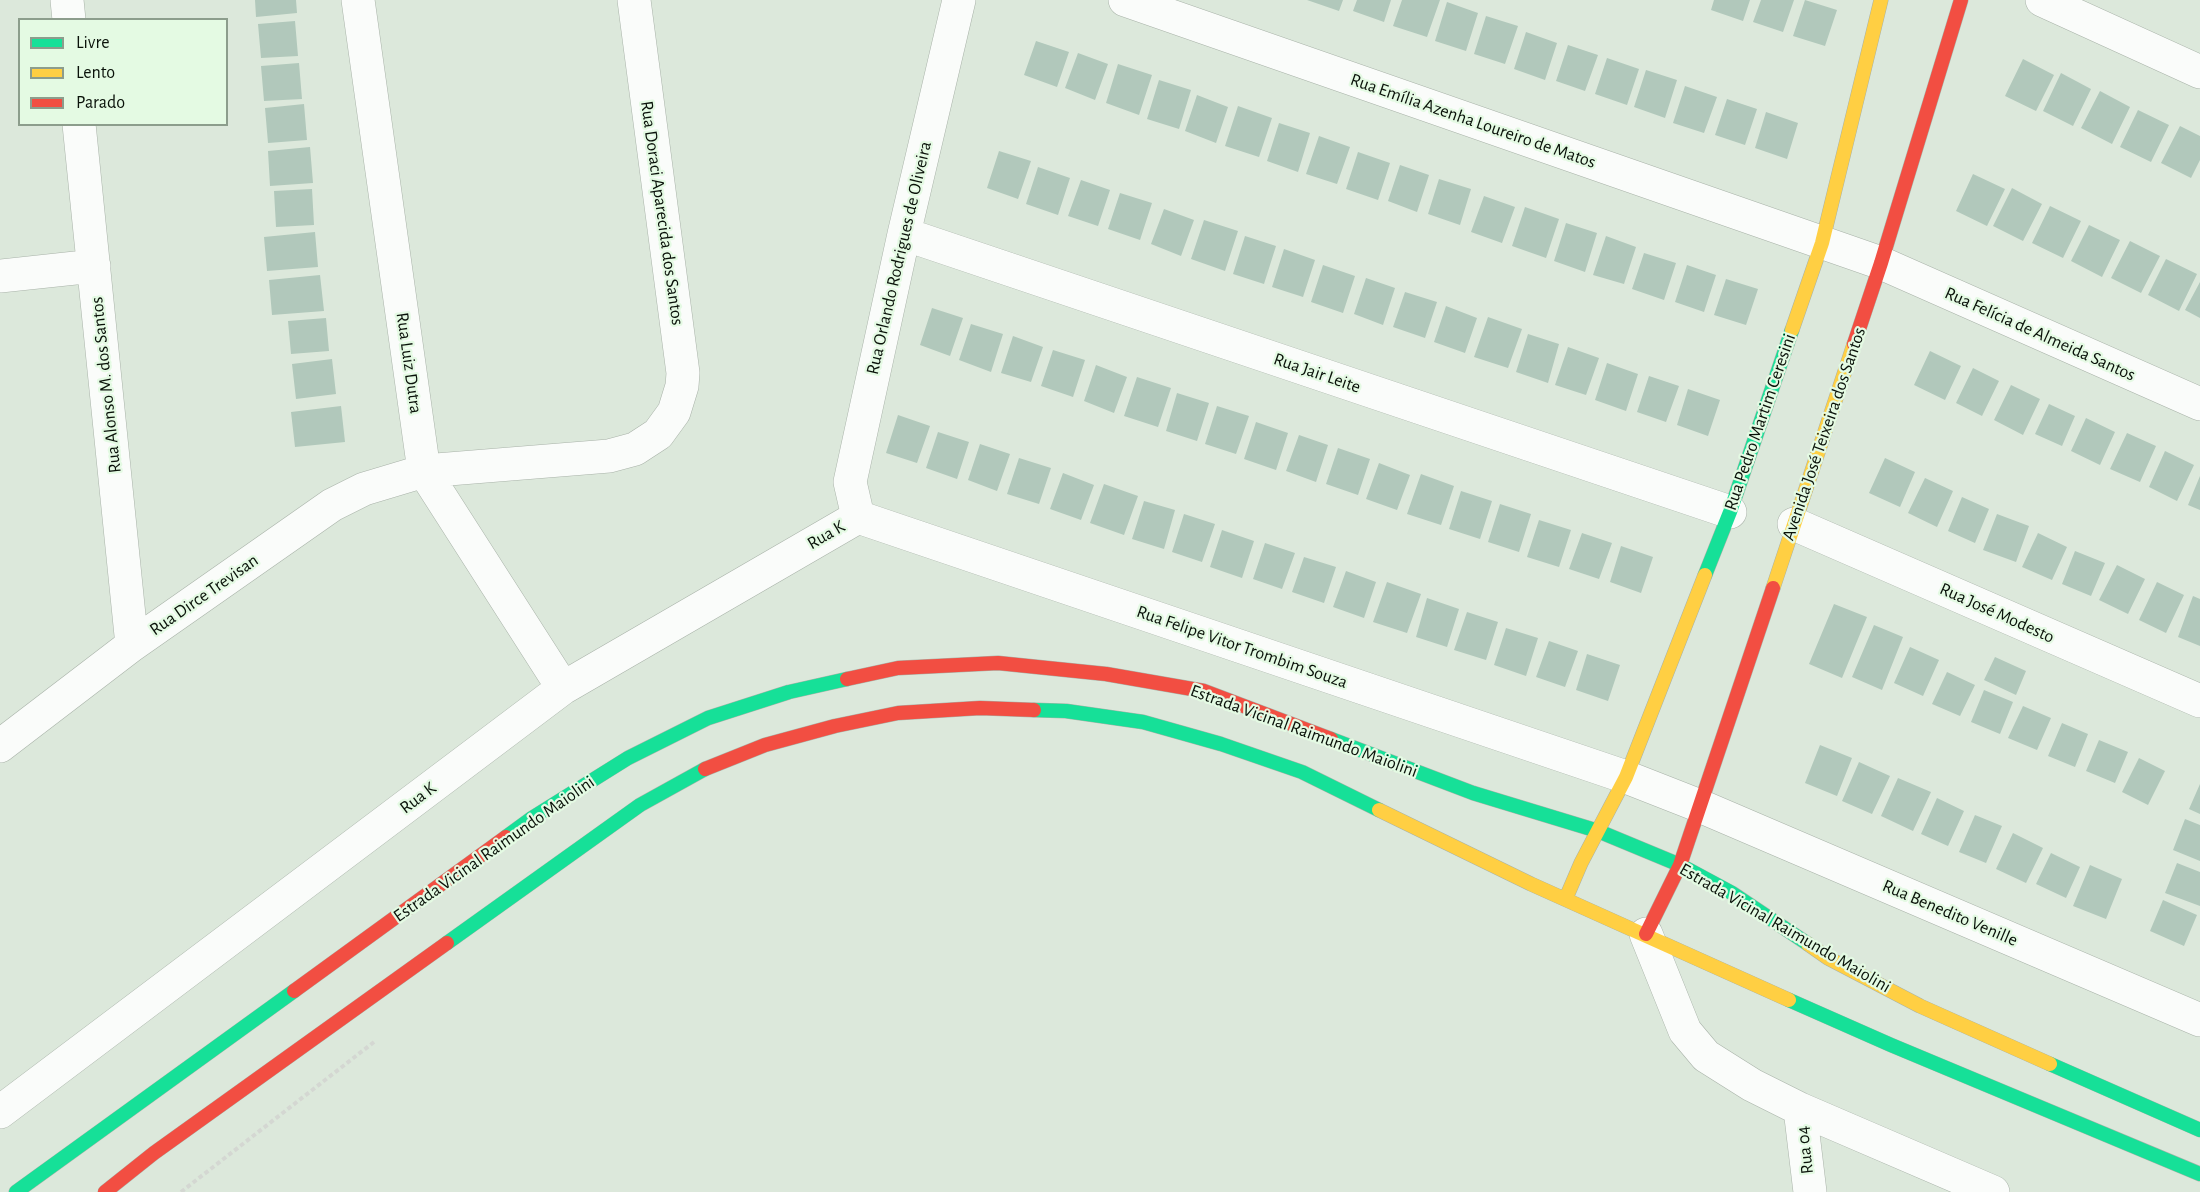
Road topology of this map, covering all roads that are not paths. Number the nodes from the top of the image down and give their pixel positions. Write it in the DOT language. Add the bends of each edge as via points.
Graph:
graph roads {
  1 [pos="67,0"];
  2 [pos="358,0"];
  3 [pos="634,0"];
  4 [pos="959,0"];
  5 [pos="1125,0"];
  6 [pos="1881,0"];
  7 [pos="1961,0"];
  8 [pos="2042,0"];
  9 [pos="69,18"];
  10 [pos="2200,72"];
  11 [pos="79,126"];
  12 [pos="904,234"];
  13 [pos="1822,243"];
  14 [pos="1881,263"];
  15 [pos="94,266"];
  16 [pos="0,276"];
  17 [pos="2200,404"];
  18 [pos="667,424"];
  19 [pos="424,471"];
  20 [pos="1730,512"];
  21 [pos="858,517"];
  22 [pos="1794,524"];
  23 [pos="132,645"];
  24 [pos="563,688"];
  25 [pos="2200,701"];
  26 [pos="0,746"];
  27 [pos="1626,777"];
  28 [pos="1700,806"];
  29 [pos="1598,831"];
  30 [pos="1680,865"];
  31 [pos="1566,898"];
  32 [pos="1646,934"];
  33 [pos="2200,1020"];
  34 [pos="1800,1109"];
  35 [pos="0,1112"];
  36 [pos="2200,1130"];
  37 [pos="2200,1174"];
  38 [pos="16,1192"];
  39 [pos="105,1192"];
  40 [pos="1809,1192"];
  41 [pos="1993,1192"];
  1 -- 9 [label="street"];
  2 -- 19 [label="street, Rua Luiz Dutra"];
  3 -- 18 [label="street, Rua Doraci Aparecida dos Santos" via="683,372 679,399"];
  4 -- 12 [label="street, Rua Orlando Rodrigues de Oliveira"];
  5 -- 13 [label="street, Rua Emília Azenha Loureiro de Matos"];
  6 -- 13 [label="main road, Rua Pedro Martim Ceresini"];
  7 -- 14 [label="main road, Avenida José Teixeira dos Santos"];
  8 -- 10 [label="street"];
  11 -- 15 [label="street, Rua Alonso M. dos Santos"];
  12 -- 20 [label="street, Rua Jair Leite"];
  12 -- 21 [label="street, Rua Orlando Rodrigues de Oliveira" via="850,482"];
  13 -- 14 [label="street, Rua Emília Azenha Loureiro de Matos"];
  13 -- 20 [label="main road, Rua Pedro Martim Ceresini"];
  14 -- 17 [label="street, Rua Felícia de Almeida Santos"];
  14 -- 22 [label="main road, Avenida José Teixeira dos Santos"];
  15 -- 16 [label="street"];
  15 -- 23 [label="street, Rua Alonso M. dos Santos"];
  18 -- 19 [label="street, Rua Dirce Trevisan" via="635,449 609,456"];
  19 -- 23 [label="street, Rua Dirce Trevisan" via="364,489 332,505"];
  19 -- 24 [label="street, Rua Luiz Dutra"];
  20 -- 27 [label="main road, Rua Pedro Martim Ceresini"];
  21 -- 24 [label="street, Rua K"];
  21 -- 27 [label="street, Rua Felipe Vitor Trombim Souza"];
  22 -- 25 [label="street, Rua José Modesto"];
  22 -- 28 [label="main road, Avenida José Teixeira dos Santos"];
  23 -- 26 [label="street, Rua Dirce Trevisan"];
  24 -- 35 [label="street, Rua K"];
  27 -- 28 [label="street, Rua Felipe Vitor Trombim Souza"];
  27 -- 29 [label="main road, Rua Pedro Martim Ceresini"];
  28 -- 30 [label="main road, Avenida José Teixeira dos Santos"];
  28 -- 33 [label="street, Rua Benedito Venille"];
  29 -- 30 [label="main road, Estrada Vicinal Raimundo Maiolini"];
  29 -- 31 [label="main road, Rua Pedro Martim Ceresini"];
  29 -- 38 [label="main road, Estrada Vicinal Raimundo Maiolini" via="1473,793 1204,691 1117,676 976,664 897,668 789,692 708,718 628,758 532,818"];
  30 -- 32 [label="main road, Avenida José Teixeira dos Santos"];
  30 -- 36 [label="main road, Estrada Vicinal Raimundo Maiolini" via="1732,893 1828,958 1920,1006"];
  31 -- 32 [label="main road"];
  31 -- 39 [label="main road" via="1302,772 1143,722 1066,711 990,708 898,712 765,745 697,772 640,805"];
  32 -- 34 [label="street" via="1685,1030 1706,1056"];
  32 -- 37 [label="main road" via="1892,1045"];
  34 -- 40 [label="street, Rua 04"];
  34 -- 41 [label="street"];
}
